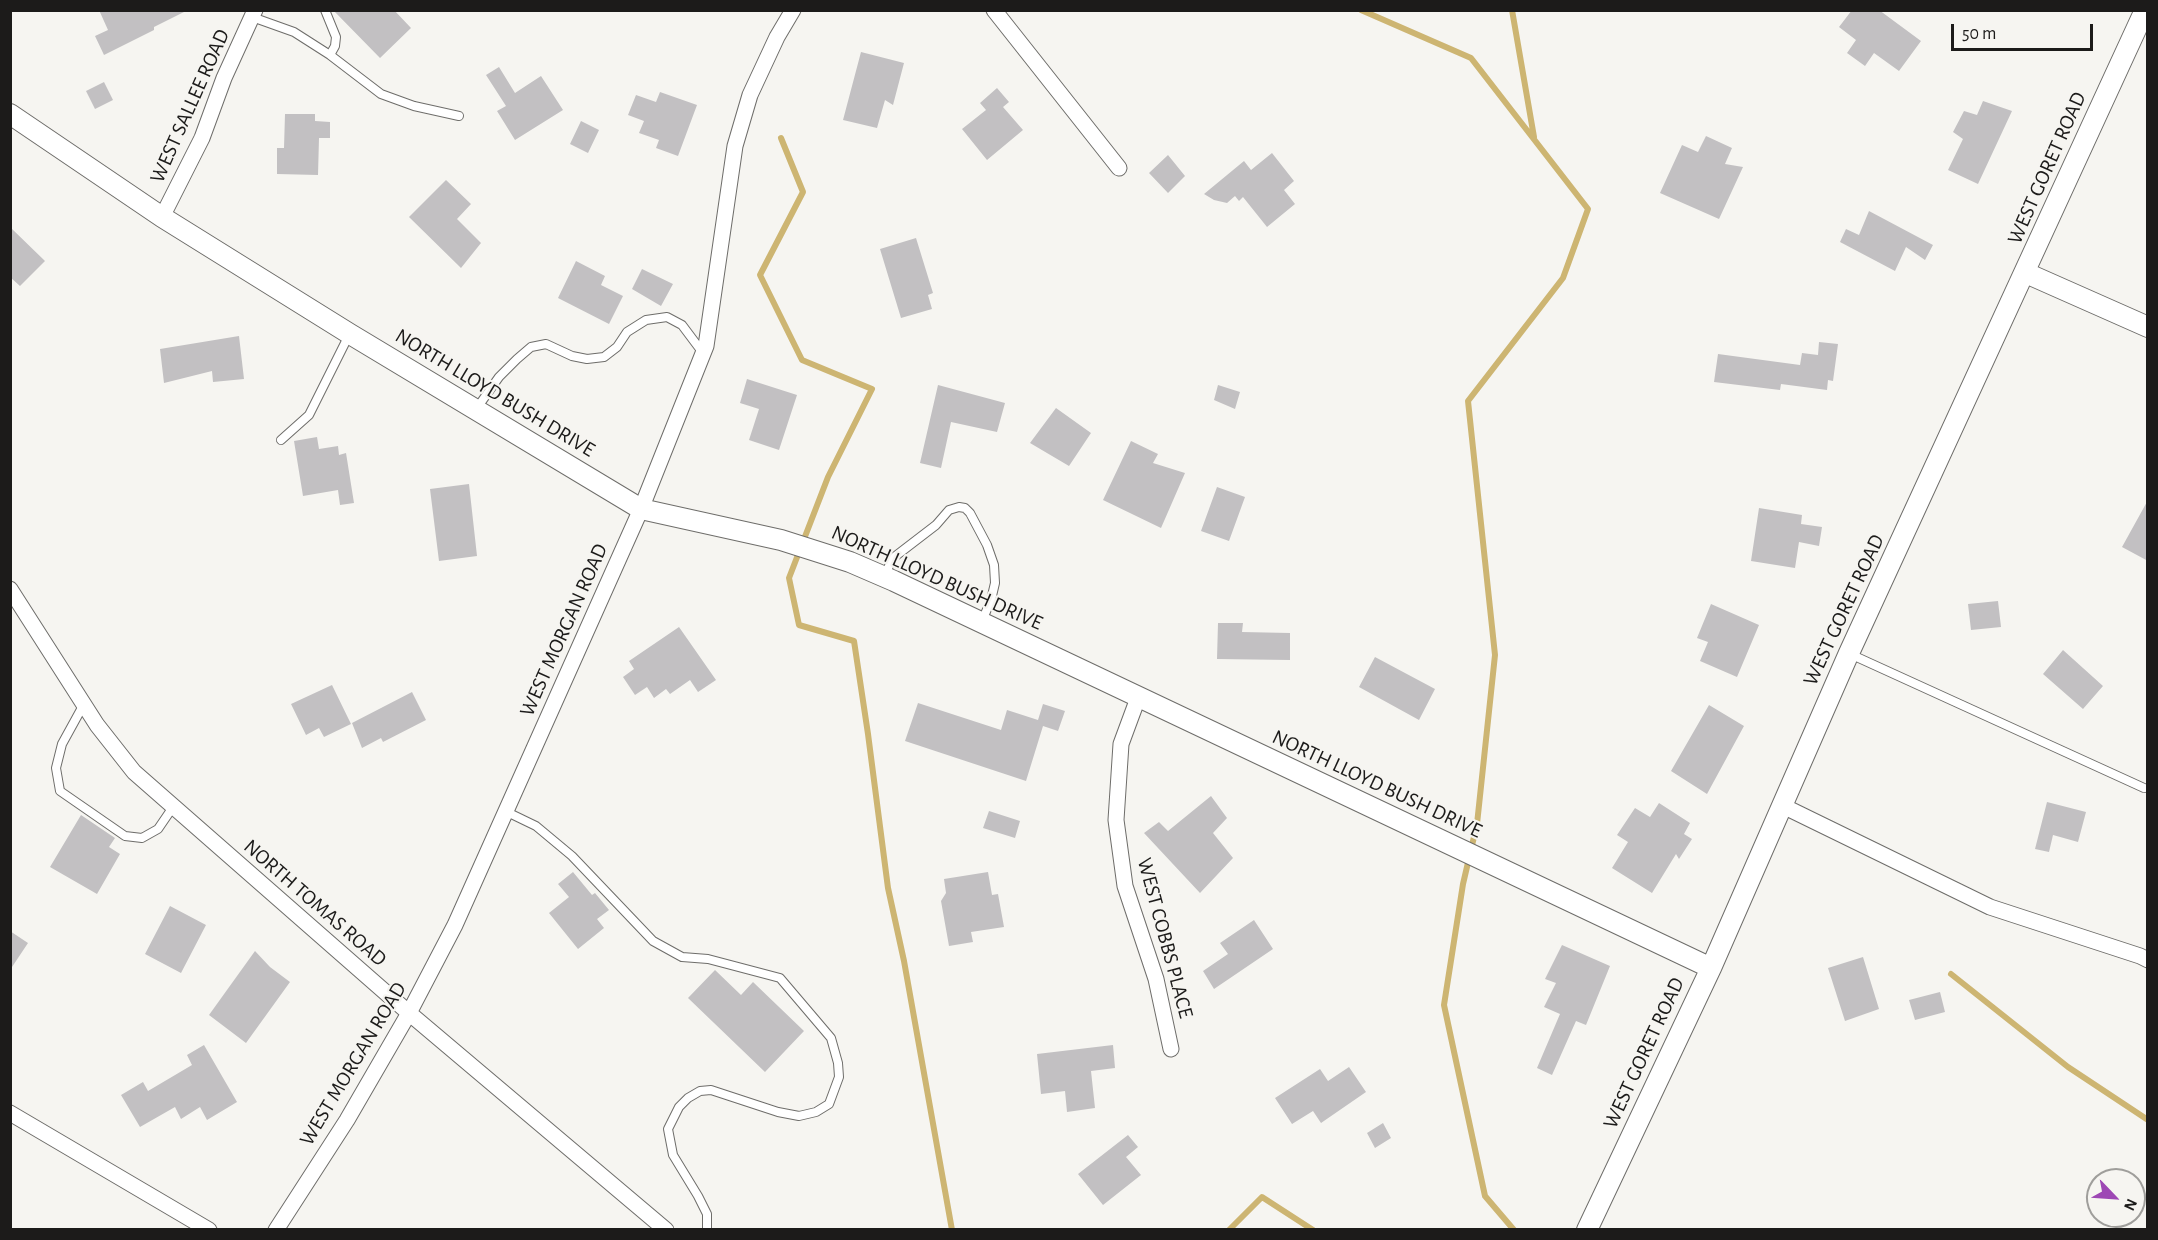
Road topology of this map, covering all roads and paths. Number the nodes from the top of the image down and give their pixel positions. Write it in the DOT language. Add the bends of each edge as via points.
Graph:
graph roads {
  1 [pos="325,10"];
  2 [pos="793,10"];
  3 [pos="994,10"];
  4 [pos="2145,10"];
  5 [pos="254,14"];
  6 [pos="330,55"];
  7 [pos="10,114"];
  8 [pos="459,116"];
  9 [pos="1119,168"];
  10 [pos="162,217"];
  11 [pos="2026,273"];
  12 [pos="2148,327"];
  13 [pos="350,334"];
  14 [pos="703,353"];
  15 [pos="476,410"];
  16 [pos="281,440"];
  17 [pos="641,509"];
  18 [pos="884,577"];
  19 [pos="10,590"];
  20 [pos="981,623"];
  21 [pos="1849,653"];
  22 [pos="1138,698"];
  23 [pos="84,704"];
  24 [pos="2144,788"];
  25 [pos="1783,806"];
  26 [pos="172,807"];
  27 [pos="507,812"];
  28 [pos="2148,960"];
  29 [pos="1711,968"];
  30 [pos="409,1013"];
  31 [pos="1172,1049"];
  32 [pos="10,1113"];
  33 [pos="209,1230"];
  34 [pos="276,1230"];
  35 [pos="666,1230"];
  36 [pos="707,1230"];
  37 [pos="1587,1230"];
  1 -- 6 [label="lane" via="336,37"];
  2 -- 14 [label="street, WEST MORGAN ROAD" via="750,95 735,146"];
  3 -- 9 [label="street"];
  4 -- 11 [label="street, WEST GORET ROAD"];
  5 -- 6 [label="lane" via="294,32"];
  5 -- 10 [label="street, WEST SALLEE ROAD" via="202,138"];
  6 -- 8 [label="lane" via="381,94"];
  7 -- 10 [label="street, NORTH LLOYD BUSH DRIVE"];
  10 -- 13 [label="street, NORTH LLOYD BUSH DRIVE"];
  11 -- 12 [label="street"];
  11 -- 21 [label="street, WEST GORET ROAD"];
  13 -- 15 [label="street, NORTH LLOYD BUSH DRIVE"];
  13 -- 16 [label="lane" via="309,415"];
  14 -- 15 [label="lane" via="682,325 667,317 646,320 627,332 604,357 572,356 546,344 531,347 499,377"];
  14 -- 17 [label="street, WEST MORGAN ROAD"];
  15 -- 17 [label="street, NORTH LLOYD BUSH DRIVE"];
  17 -- 18 [label="street, NORTH LLOYD BUSH DRIVE" via="781,540"];
  17 -- 27 [label="street, WEST MORGAN ROAD"];
  18 -- 20 [label="street, NORTH LLOYD BUSH DRIVE"];
  18 -- 20 [label="lane" via="893,558 949,510 964,508 987,545 994,565 992,600"];
  19 -- 23 [label="street, NORTH TOMAS ROAD"];
  20 -- 22 [label="street, NORTH LLOYD BUSH DRIVE"];
  21 -- 24 [label="lane"];
  21 -- 25 [label="street, WEST GORET ROAD"];
  22 -- 29 [label="street, NORTH LLOYD BUSH DRIVE"];
  22 -- 31 [label="street, WEST COBBS PLACE" via="1121,744 1116,820 1125,886 1156,979"];
  23 -- 26 [label="street, NORTH TOMAS ROAD" via="134,772"];
  23 -- 26 [label="lane" via="62,744 56,768 60,791 125,836 142,838 158,829"];
  25 -- 28 [label="street" via="1990,907"];
  25 -- 29 [label="street, WEST GORET ROAD"];
  26 -- 30 [label="street, NORTH TOMAS ROAD"];
  27 -- 30 [label="street, WEST MORGAN ROAD"];
  27 -- 36 [label="lane" via="536,826 572,856 653,941 682,957 708,959 780,978 831,1038 839,1077 829,1104 816,1112 799,1116 778,1112 711,1090 700,1091 679,1107 668,1129 673,1155 707,1214"];
  29 -- 37 [label="street, WEST GORET ROAD"];
  30 -- 34 [label="street, WEST MORGAN ROAD" via="347,1120"];
  30 -- 35 [label="street, NORTH TOMAS ROAD"];
  32 -- 33 [label="street"];
}
